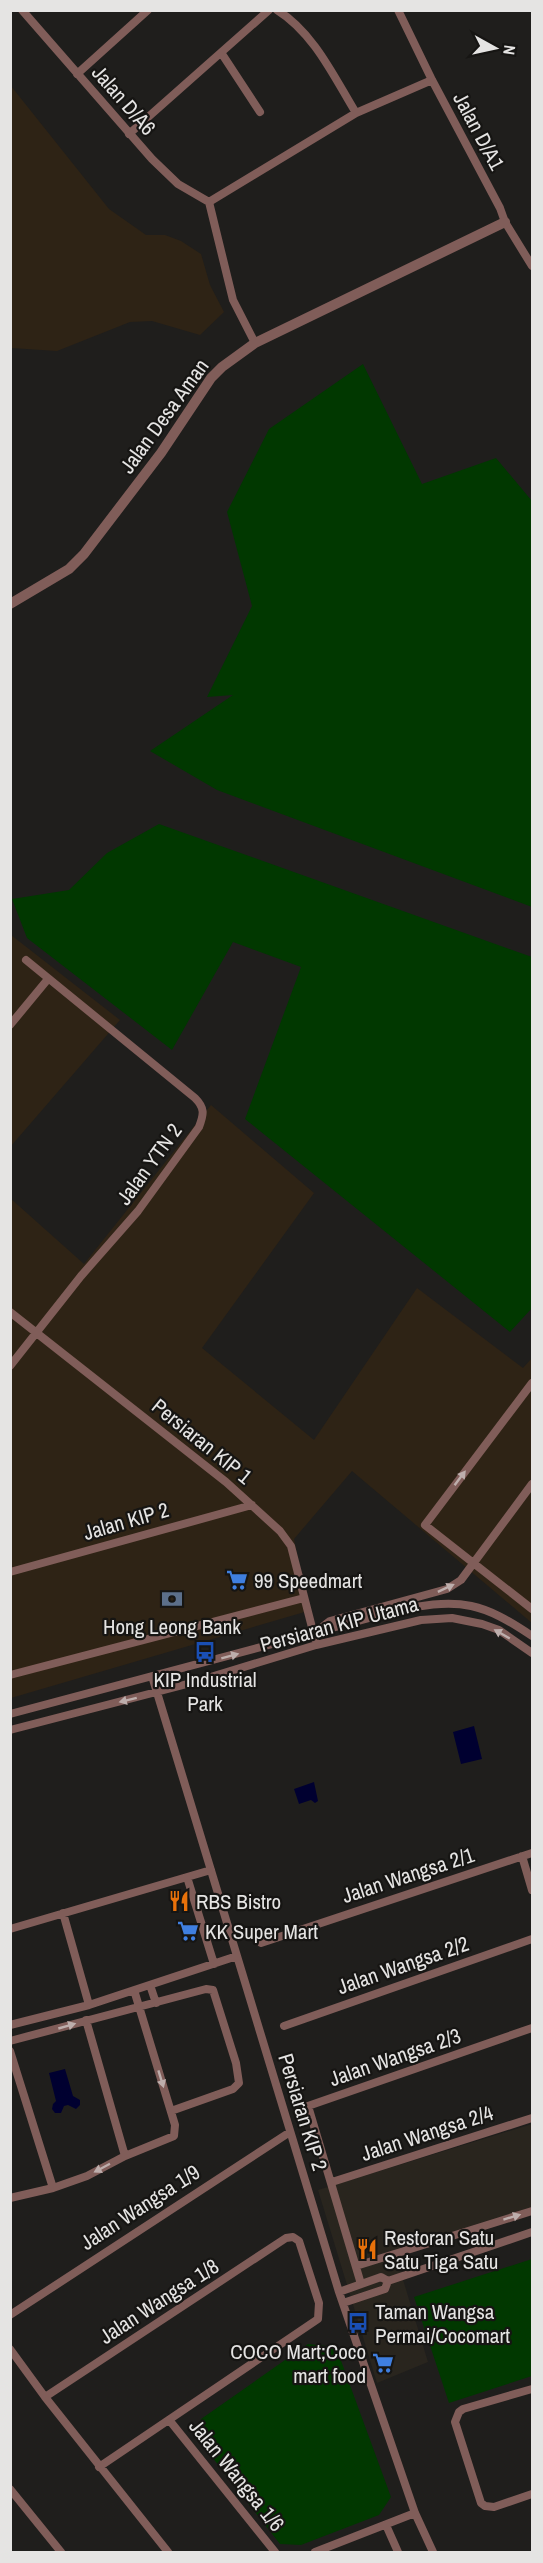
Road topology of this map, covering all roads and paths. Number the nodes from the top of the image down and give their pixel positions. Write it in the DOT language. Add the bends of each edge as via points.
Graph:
graph roads {
  1 [pos="22,10"];
  2 [pos="148,10"];
  3 [pos="269,10"];
  4 [pos="277,10"];
  5 [pos="398,10"];
  6 [pos="222,54"];
  7 [pos="77,74"];
  8 [pos="432,80"];
  9 [pos="260,112"];
  10 [pos="356,113"];
  11 [pos="129,134"];
  12 [pos="209,202"];
  13 [pos="506,222"];
  14 [pos="532,266"];
  15 [pos="255,344"];
  16 [pos="10,604"];
  17 [pos="26,960"];
  18 [pos="48,979"];
  19 [pos="10,1025"];
  20 [pos="10,1312"];
  21 [pos="37,1332"];
  22 [pos="10,1366"];
  23 [pos="532,1383"];
  24 [pos="532,1484"];
  25 [pos="252,1505"];
  26 [pos="475,1562"];
  27 [pos="10,1572"];
  28 [pos="304,1598"];
  29 [pos="454,1603"];
  30 [pos="532,1609"];
  31 [pos="452,1618"];
  32 [pos="314,1634"];
  33 [pos="532,1636"];
  34 [pos="316,1645"];
  35 [pos="532,1653"];
  36 [pos="10,1675"];
  37 [pos="152,1676"];
  38 [pos="157,1692"];
  39 [pos="10,1714"];
  40 [pos="10,1730"];
  41 [pos="532,1852"];
  42 [pos="522,1856"];
  43 [pos="211,1870"];
  44 [pos="187,1877"];
  45 [pos="532,1890"];
  46 [pos="63,1913"];
  47 [pos="10,1929"];
  48 [pos="532,1939"];
  49 [pos="261,1943"];
  50 [pos="237,1956"];
  51 [pos="214,1964"];
  52 [pos="150,1985"];
  53 [pos="134,1990"];
  54 [pos="156,2003"];
  55 [pos="89,2005"];
  56 [pos="139,2008"];
  57 [pos="86,2020"];
  58 [pos="10,2025"];
  59 [pos="285,2026"];
  60 [pos="532,2028"];
  61 [pos="10,2041"];
  62 [pos="10,2051"];
  63 [pos="171,2111"];
  64 [pos="532,2118"];
  65 [pos="290,2132"];
  66 [pos="125,2156"];
  67 [pos="332,2182"];
  68 [pos="53,2188"];
  69 [pos="10,2198"];
  70 [pos="532,2211"];
  71 [pos="532,2232"];
  72 [pos="356,2266"];
  73 [pos="388,2281"];
  74 [pos="361,2284"];
  75 [pos="339,2292"];
  76 [pos="343,2303"];
  77 [pos="10,2315"];
  78 [pos="10,2349"];
  79 [pos="532,2389"];
  80 [pos="45,2397"];
  81 [pos="170,2421"];
  82 [pos="99,2467"];
  83 [pos="10,2489"];
  84 [pos="532,2494"];
  85 [pos="415,2513"];
  86 [pos="386,2525"];
  87 [pos="61,2553"];
  88 [pos="168,2553"];
  89 [pos="275,2553"];
  90 [pos="315,2553"];
  91 [pos="398,2553"];
  92 [pos="433,2553"];
  1 -- 7 [label="street, Jalan D/A6"];
  2 -- 7 [label="street"];
  3 -- 6 [label="street"];
  4 -- 10 [label="street" via="302,30"];
  5 -- 8 [label="street, Jalan D/A1"];
  6 -- 9 [label="street"];
  6 -- 11 [label="street"];
  7 -- 11 [label="street, Jalan D/A6"];
  8 -- 10 [label="street"];
  8 -- 13 [label="street, Jalan D/A1"];
  10 -- 12 [label="street"];
  11 -- 12 [label="street, Jalan D/A6" via="178,184"];
  12 -- 15 [label="street" via="233,300"];
  13 -- 14 [label="street, Jalan D/A1"];
  13 -- 15 [label="street, Jalan Desa Aman"];
  15 -- 16 [label="street, Jalan Desa Aman" via="211,378 161,453 84,554 69,569"];
  17 -- 18 [label="street, Jalan YTN 2"];
  18 -- 19 [label="street"];
  18 -- 21 [label="street, Jalan YTN 2" via="195,1098 202,1106 203,1116 138,1211"];
  20 -- 21 [label="street, Persiaran KIP 1"];
  21 -- 22 [label="street"];
  21 -- 25 [label="street, Persiaran KIP 1"];
  26 -- 23 [label="street, one-way" via="425,1525"];
  24 -- 26 [label="street"];
  25 -- 27 [label="street, Jalan KIP 2"];
  25 -- 28 [label="street, Persiaran KIP 1" via="291,1546"];
  26 -- 30 [label="street"];
  32 -- 26 [label="street, one-way" via="330,1621 447,1589 461,1580"];
  28 -- 32 [label="street, Persiaran KIP 1"];
  28 -- 36 [label="street"];
  29 -- 31 [label="street"];
  29 -- 32 [label="street, Persiaran KIP Utama" via="403,1609"];
  29 -- 33 [label="street, Persiaran KIP Utama" via="487,1609"];
  31 -- 34 [label="street, Persiaran KIP Utama" via="421,1620"];
  35 -- 31 [label="street, Persiaran KIP Utama, one-way" via="499,1630"];
  32 -- 34 [label="street, Persiaran KIP 1"];
  37 -- 32 [label="street, Persiaran KIP Utama, one-way"];
  34 -- 38 [label="street, Persiaran KIP Utama"];
  37 -- 38 [label="street, Persiaran KIP 2"];
  37 -- 39 [label="street, Persiaran KIP Utama"];
  38 -- 40 [label="street, Persiaran KIP Utama, one-way"];
  38 -- 43 [label="street, Persiaran KIP 2"];
  41 -- 42 [label="street, Jalan Wangsa 2/1"];
  42 -- 45 [label="street"];
  42 -- 49 [label="street, Jalan Wangsa 2/1"];
  43 -- 44 [label="street"];
  43 -- 50 [label="street, Persiaran KIP 2"];
  44 -- 46 [label="street"];
  44 -- 51 [label="street"];
  46 -- 47 [label="street"];
  46 -- 55 [label="street"];
  48 -- 59 [label="street, Jalan Wangsa 2/2"];
  50 -- 51 [label="street"];
  50 -- 65 [label="street, Persiaran KIP 2"];
  51 -- 52 [label="street"];
  52 -- 53 [label="street"];
  52 -- 54 [label="street"];
  53 -- 55 [label="street"];
  53 -- 56 [label="street"];
  54 -- 56 [label="street"];
  54 -- 63 [label="street" via="213,1990 239,2075 239,2083 233,2089"];
  55 -- 58 [label="street"];
  56 -- 57 [label="street"];
  56 -- 63 [label="street, one-way"];
  61 -- 57 [label="street, one-way"];
  57 -- 66 [label="street"];
  60 -- 67 [label="street, Jalan Wangsa 2/3" via="308,2106"];
  62 -- 68 [label="street"];
  63 -- 66 [label="street" via="174,2136"];
  64 -- 67 [label="street, Jalan Wangsa 2/4"];
  65 -- 75 [label="street, Persiaran KIP 2"];
  65 -- 77 [label="street, Jalan Wangsa 1/9"];
  66 -- 68 [label="street, one-way"];
  67 -- 72 [label="street, Jalan Wangsa 2/3"];
  68 -- 69 [label="street"];
  72 -- 70 [label="street, one-way"];
  71 -- 73 [label="street"];
  72 -- 74 [label="street, Jalan Wangsa 2/3"];
  73 -- 74 [label="street" via="381,2277"];
  73 -- 76 [label="street" via="385,2289"];
  74 -- 75 [label="street"];
  75 -- 76 [label="street, Persiaran KIP 2"];
  76 -- 85 [label="street, Persiaran KIP 2"];
  78 -- 80 [label="street"];
  79 -- 84 [label="street" via="463,2409 454,2421 485,2506 494,2507"];
  80 -- 81 [label="street, Jalan Wangsa 1/8" via="286,2238 299,2241 320,2303 320,2315"];
  80 -- 82 [label="street"];
  81 -- 82 [label="street"];
  81 -- 89 [label="street, Jalan Wangsa 1/6"];
  82 -- 88 [label="street"];
  83 -- 87 [label="street"];
  85 -- 86 [label="street"];
  85 -- 92 [label="street, Persiaran KIP 2"];
  86 -- 90 [label="street"];
  86 -- 91 [label="street"];
}
